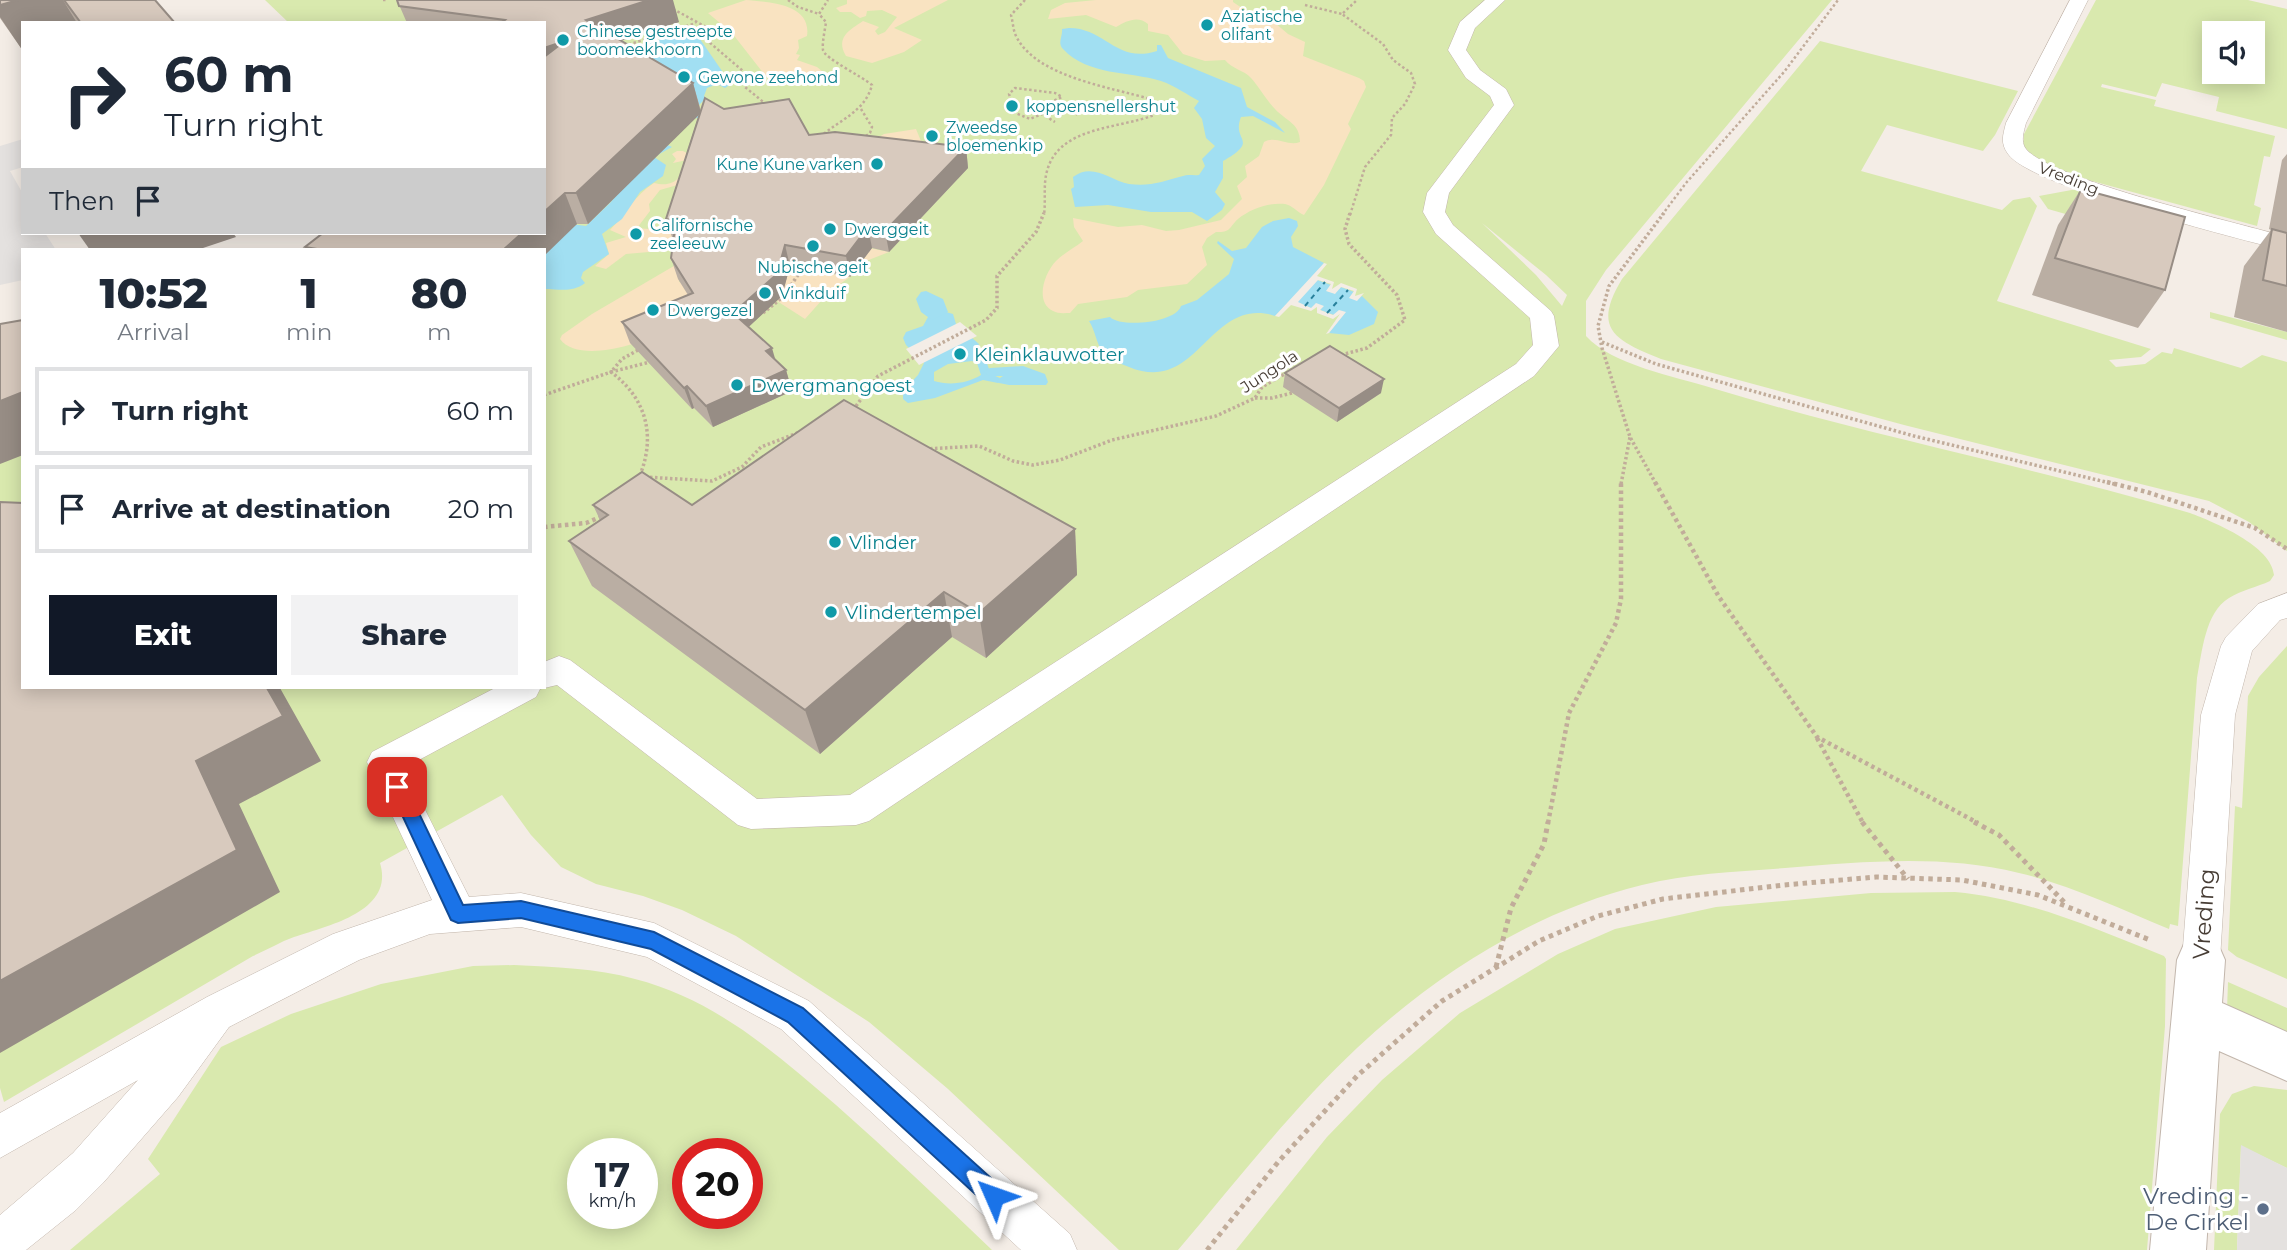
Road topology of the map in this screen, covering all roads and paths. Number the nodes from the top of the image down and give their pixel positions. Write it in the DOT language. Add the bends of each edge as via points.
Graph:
graph roads {
  1 [pos="788,0"];
  2 [pos="828,0"];
  3 [pos="1025,0"];
  4 [pos="1357,0"];
  5 [pos="1496,0"];
  6 [pos="1838,0"];
  7 [pos="2079,0"];
  8 [pos="1305,5"];
  9 [pos="663,14"];
  10 [pos="820,14"];
  11 [pos="1342,14"];
  12 [pos="697,23"];
  13 [pos="619,47"];
  14 [pos="1011,101"];
  15 [pos="862,109"];
  16 [pos="766,112"];
  17 [pos="1013,112"];
  18 [pos="1077,115"];
  19 [pos="1055,122"];
  20 [pos="862,138"];
  21 [pos="855,141"];
  22 [pos="871,142"];
  23 [pos="813,145"];
  24 [pos="2287,244"];
  25 [pos="813,259"];
  26 [pos="754,318"];
  27 [pos="1601,342"];
  28 [pos="638,350"];
  29 [pos="1352,354"];
  30 [pos="1338,356"];
  31 [pos="1309,360"];
  32 [pos="1345,361"];
  33 [pos="649,362"];
  34 [pos="611,372"];
  35 [pos="1292,393"];
  36 [pos="546,394"];
  37 [pos="1255,398"];
  38 [pos="851,412"];
  39 [pos="807,430"];
  40 [pos="1630,437"];
  41 [pos="916,454"];
  42 [pos="608,514"];
  43 [pos="546,527"];
  44 [pos="2287,549"];
  45 [pos="2287,605"];
  46 [pos="546,676"];
  47 [pos="522,689"];
  48 [pos="1817,737"];
  49 [pos="1908,879"];
  50 [pos="2070,908"];
  51 [pos="458,914"];
  52 [pos="2201,960"];
  53 [pos="1496,967"];
  54 [pos="221,1010"];
  55 [pos="2196,1016"];
  56 [pos="2287,1056"];
  57 [pos="0,1137"];
  58 [pos="0,1242"];
  59 [pos="1054,1250"];
  60 [pos="1207,1250"];
  61 [pos="2178,1250"];
  1 -- 10 [label="path"];
  2 -- 10 [label="path"];
  3 -- 38 [label="path" via="1012,15 1012,30 1023,48 1052,68 1081,80 1150,99 1157,107 1154,115 1079,135 1063,146 1048,171 1043,221 1032,241 997,275 999,303 995,312 978,326 877,377"];
  4 -- 11 [label="path"];
  5 -- 46 [label="lane" via="1467,26 1457,50 1473,74 1499,93 1504,105 1438,193 1434,212 1444,229 1542,316 1546,346 1525,370 856,810 751,814 559,669"];
  6 -- 27 [label="path" via="1784,72 1686,183 1609,286 1598,326"];
  7 -- 24 [label="lane, Vreding" via="2016,123 2012,140 2017,152 2038,167 2083,186"];
  8 -- 11 [label="path"];
  9 -- 12 [label="path" via="672,9"];
  10 -- 15 [label="path" via="826,22 826,56 872,85"];
  11 -- 29 [label="path" via="1383,44 1393,60 1411,73 1415,85 1392,118 1391,135 1364,167 1346,229 1349,244 1397,295 1405,320"];
  12 -- 13 [label="path"];
  12 -- 16 [label="path" via="710,30 709,42 715,49 743,71 745,87 763,100"];
  14 -- 18 [label="path" via="1009,94 1015,88 1055,93 1062,97 1049,103 1068,106"];
  15 -- 20 [label="path" via="872,127"];
  15 -- 23 [label="path" via="832,125"];
  17 -- 19 [label="path" via="1030,119 1042,114"];
  20 -- 21 [label="path"];
  20 -- 22 [label="path"];
  25 -- 26 [label="path" via="780,303"];
  27 -- 40 [label="path"];
  27 -- 44 [label="path" via="1656,364 1914,436 2147,492 2255,528"];
  28 -- 34 [label="path"];
  29 -- 30 [label="path"];
  29 -- 32 [label="path"];
  31 -- 37 [label="path, Jungola" via="1268,383"];
  33 -- 34 [label="path"];
  34 -- 36 [label="path"];
  34 -- 39 [label="path" via="631,389 647,429 649,450 640,477 712,481 742,467 761,447"];
  35 -- 37 [label="path"];
  37 -- 41 [label="path, Jungola" via="1216,416 1135,433 1033,465 979,446 944,446"];
  40 -- 48 [label="path" via="1719,597"];
  40 -- 53 [label="path" via="1620,488 1621,599 1616,623 1569,713 1544,844 1511,908"];
  42 -- 43 [label="path" via="586,523"];
  45 -- 52 [label="lane, Vreding" via="2269,612 2238,646 2218,715"];
  47 -- 51 [label="lane" via="384,762"];
  48 -- 49 [label="path" via="1864,828"];
  48 -- 50 [label="path" via="1999,835"];
  49 -- 50 [label="path" via="1962,880 2038,895"];
  49 -- 53 [label="path" via="1877,877 1663,899 1598,916 1539,941"];
  50 -- 52 [label="path"];
  51 -- 54 [label="lane" via="430,917 347,947"];
  51 -- 59 [label="lane" via="521,910 654,941 795,1015"];
  52 -- 55 [label="street, Vreding"];
  53 -- 60 [label="path" via="1442,1001 1357,1076 1279,1161"];
  54 -- 57 [label="lane"];
  54 -- 58 [label="lane" via="90,1168"];
  55 -- 56 [label="street"];
  55 -- 61 [label="street, Vreding"];
}
